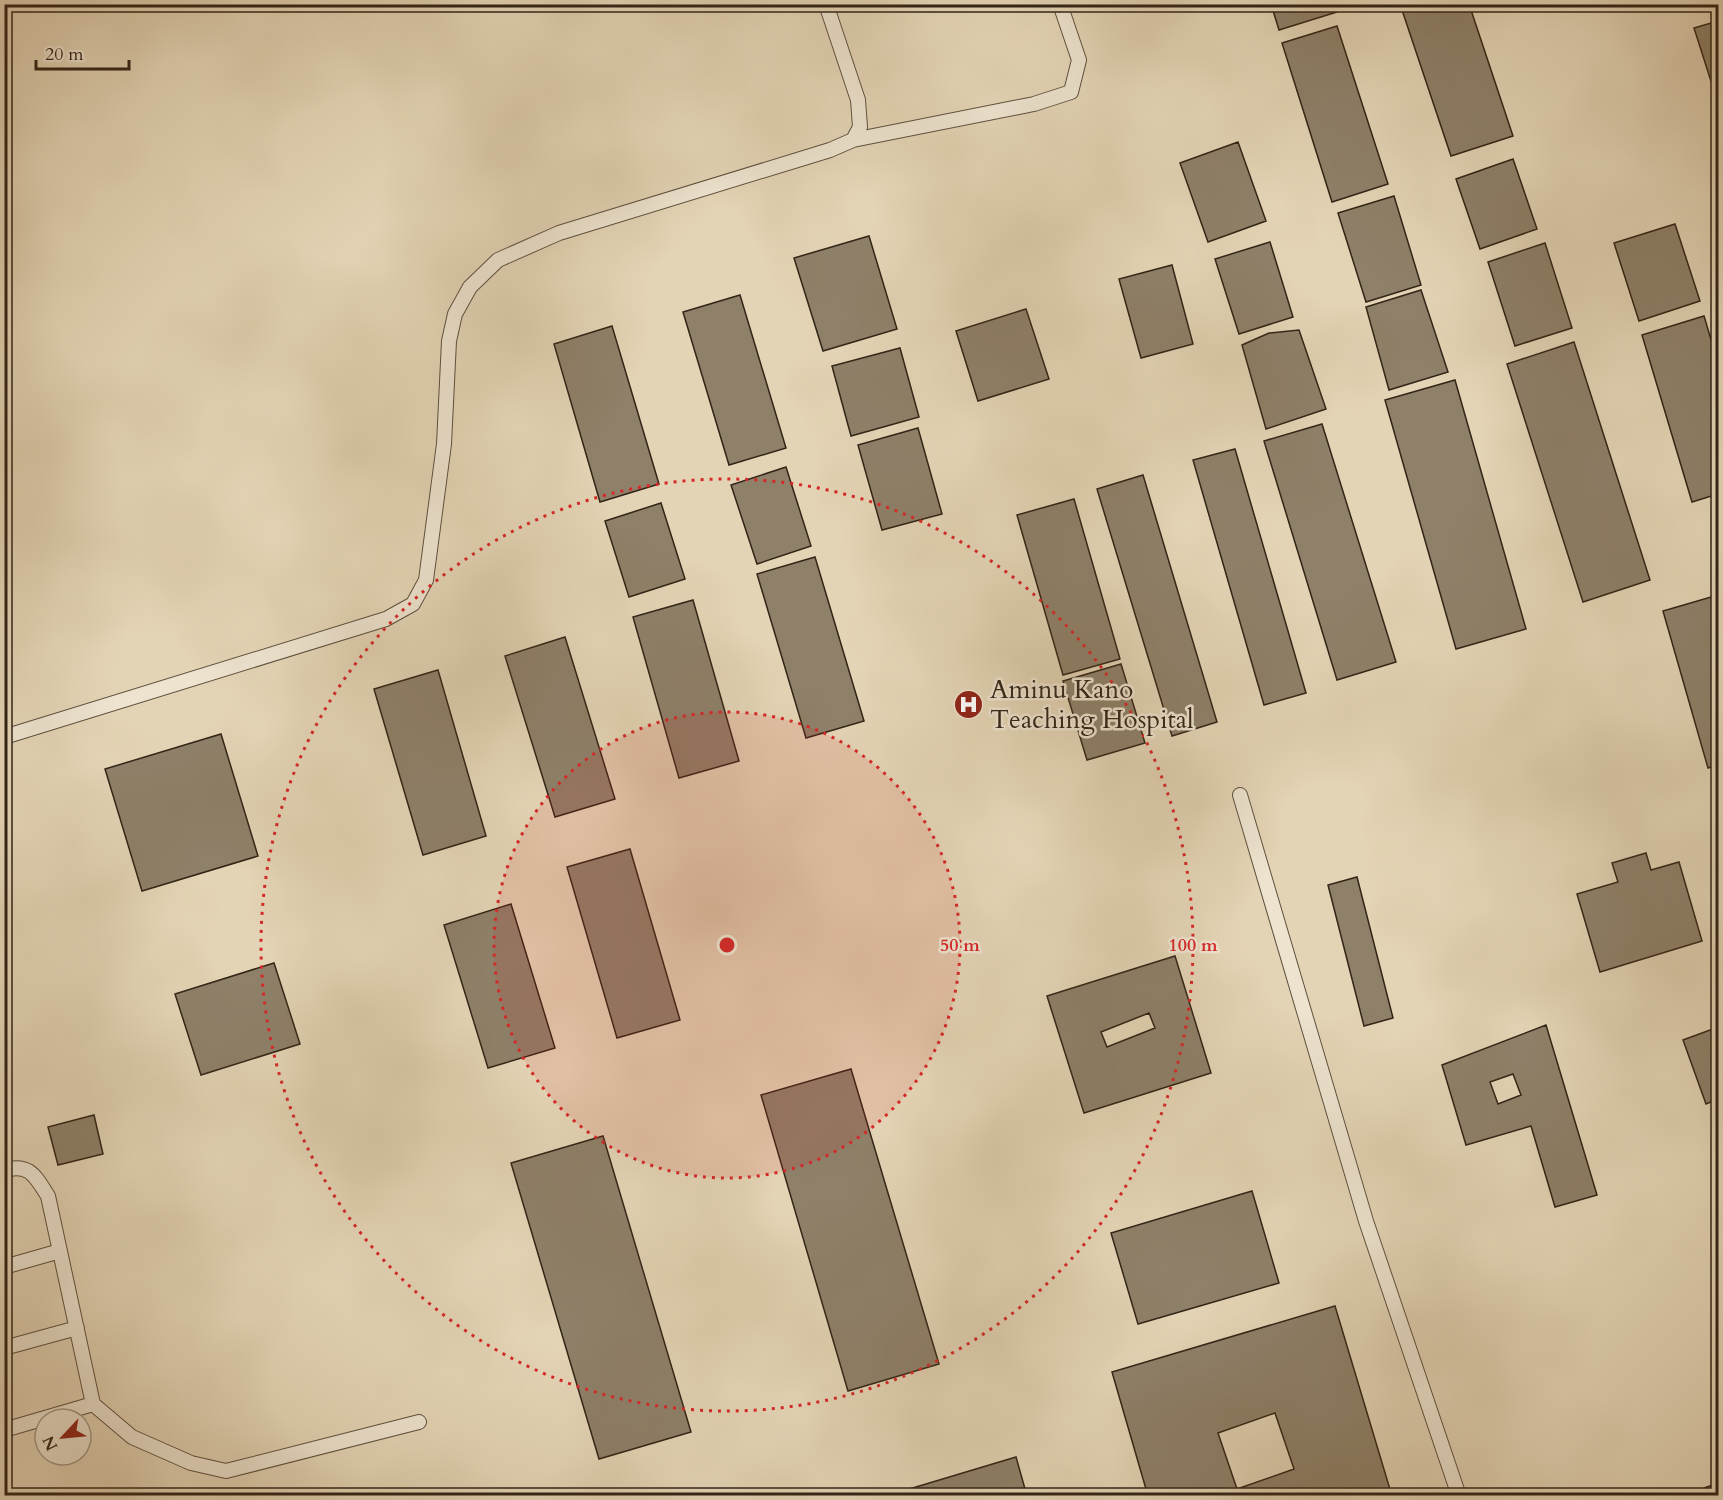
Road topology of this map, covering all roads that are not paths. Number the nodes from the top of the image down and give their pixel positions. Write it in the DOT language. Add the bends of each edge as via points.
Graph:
graph roads {
  1 [pos="826,4"];
  2 [pos="1060,4"];
  3 [pos="853,140"];
  4 [pos="4,737"];
  5 [pos="1240,795"];
  6 [pos="4,1170"];
  7 [pos="60,1251"];
  8 [pos="4,1267"];
  9 [pos="76,1328"];
  10 [pos="4,1348"];
  11 [pos="93,1404"];
  12 [pos="419,1422"];
  13 [pos="4,1430"];
  14 [pos="1459,1496"];
  1 -- 3 [label="lane" via="858,100 860,127"];
  2 -- 3 [label="lane" via="1079,60 1071,92 1034,104"];
  3 -- 4 [label="lane" via="559,233 498,260 470,287 455,314 449,341 444,444 426,580 413,604 386,619"];
  5 -- 14 [label="lane" via="1366,1221"];
  6 -- 7 [label="lane" via="17,1166 33,1173 48,1196"];
  7 -- 8 [label="lane"];
  7 -- 9 [label="lane"];
  9 -- 10 [label="lane"];
  9 -- 11 [label="lane"];
  11 -- 12 [label="lane" via="132,1437 191,1463 226,1471"];
  11 -- 13 [label="lane"];
}
